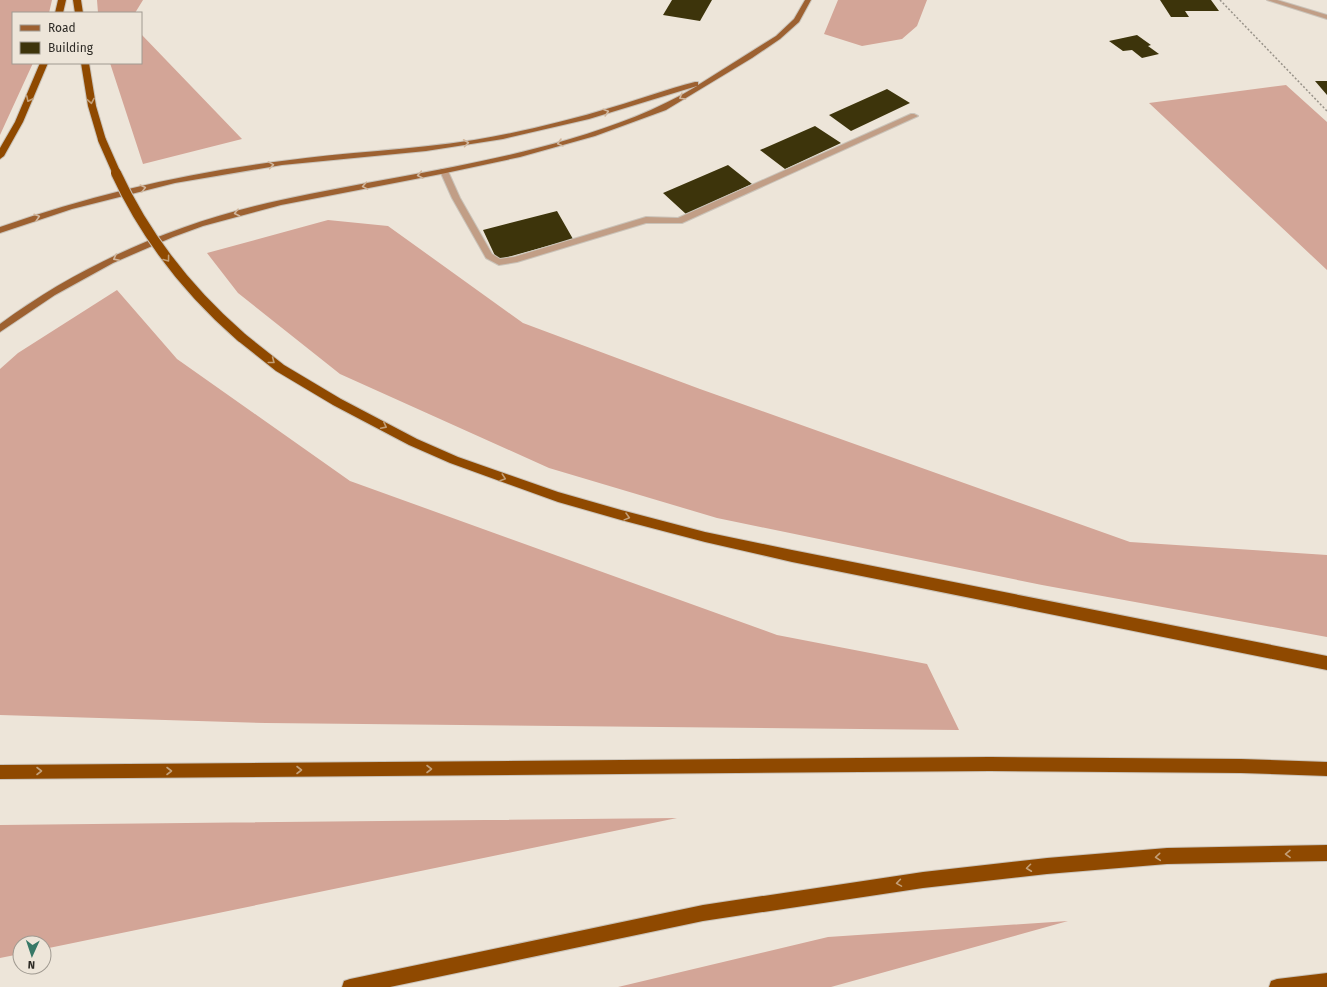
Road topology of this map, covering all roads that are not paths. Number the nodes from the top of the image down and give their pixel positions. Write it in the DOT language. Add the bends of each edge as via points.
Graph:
graph roads {
  1 [pos="62,0"];
  2 [pos="78,0"];
  3 [pos="808,0"];
  4 [pos="1270,0"];
  5 [pos="59,12"];
  6 [pos="78,12"];
  7 [pos="1327,17"];
  8 [pos="44,64"];
  9 [pos="85,64"];
  10 [pos="715,77"];
  11 [pos="914,116"];
  12 [pos="0,156"];
  13 [pos="444,171"];
  14 [pos="0,230"];
  15 [pos="0,330"];
  16 [pos="1327,663"];
  17 [pos="1327,769"];
  18 [pos="0,772"];
  19 [pos="1327,853"];
  20 [pos="1327,981"];
  21 [pos="350,987"];
  22 [pos="1277,987"];
  1 -- 5 [label="highway"];
  2 -- 6 [label="highway"];
  3 -- 10 [label="main road" via="795,22 763,49"];
  4 -- 7 [label="street"];
  8 -- 12 [label="highway, one-way" via="19,122"];
  9 -- 16 [label="highway, one-way, bridge" via="92,106 113,169 129,202 164,255 197,296 241,337 280,368 413,442 454,460 558,497 705,537"];
  10 -- 13 [label="main road, one-way" via="666,107 627,122 569,141"];
  14 -- 10 [label="main road, one-way" via="78,204 177,180 282,163 473,142 535,130 583,119"];
  11 -- 13 [label="street" via="679,221 646,220 514,260 499,262 489,256 456,198"];
  13 -- 15 [label="main road, one-way" via="264,206 191,227 137,248 95,269 31,307"];
  18 -- 17 [label="highway, one-way" via="990,764"];
  19 -- 21 [label="highway, one-way" via="1168,856 923,880 703,913"];
  20 -- 22 [label="highway"];
}
